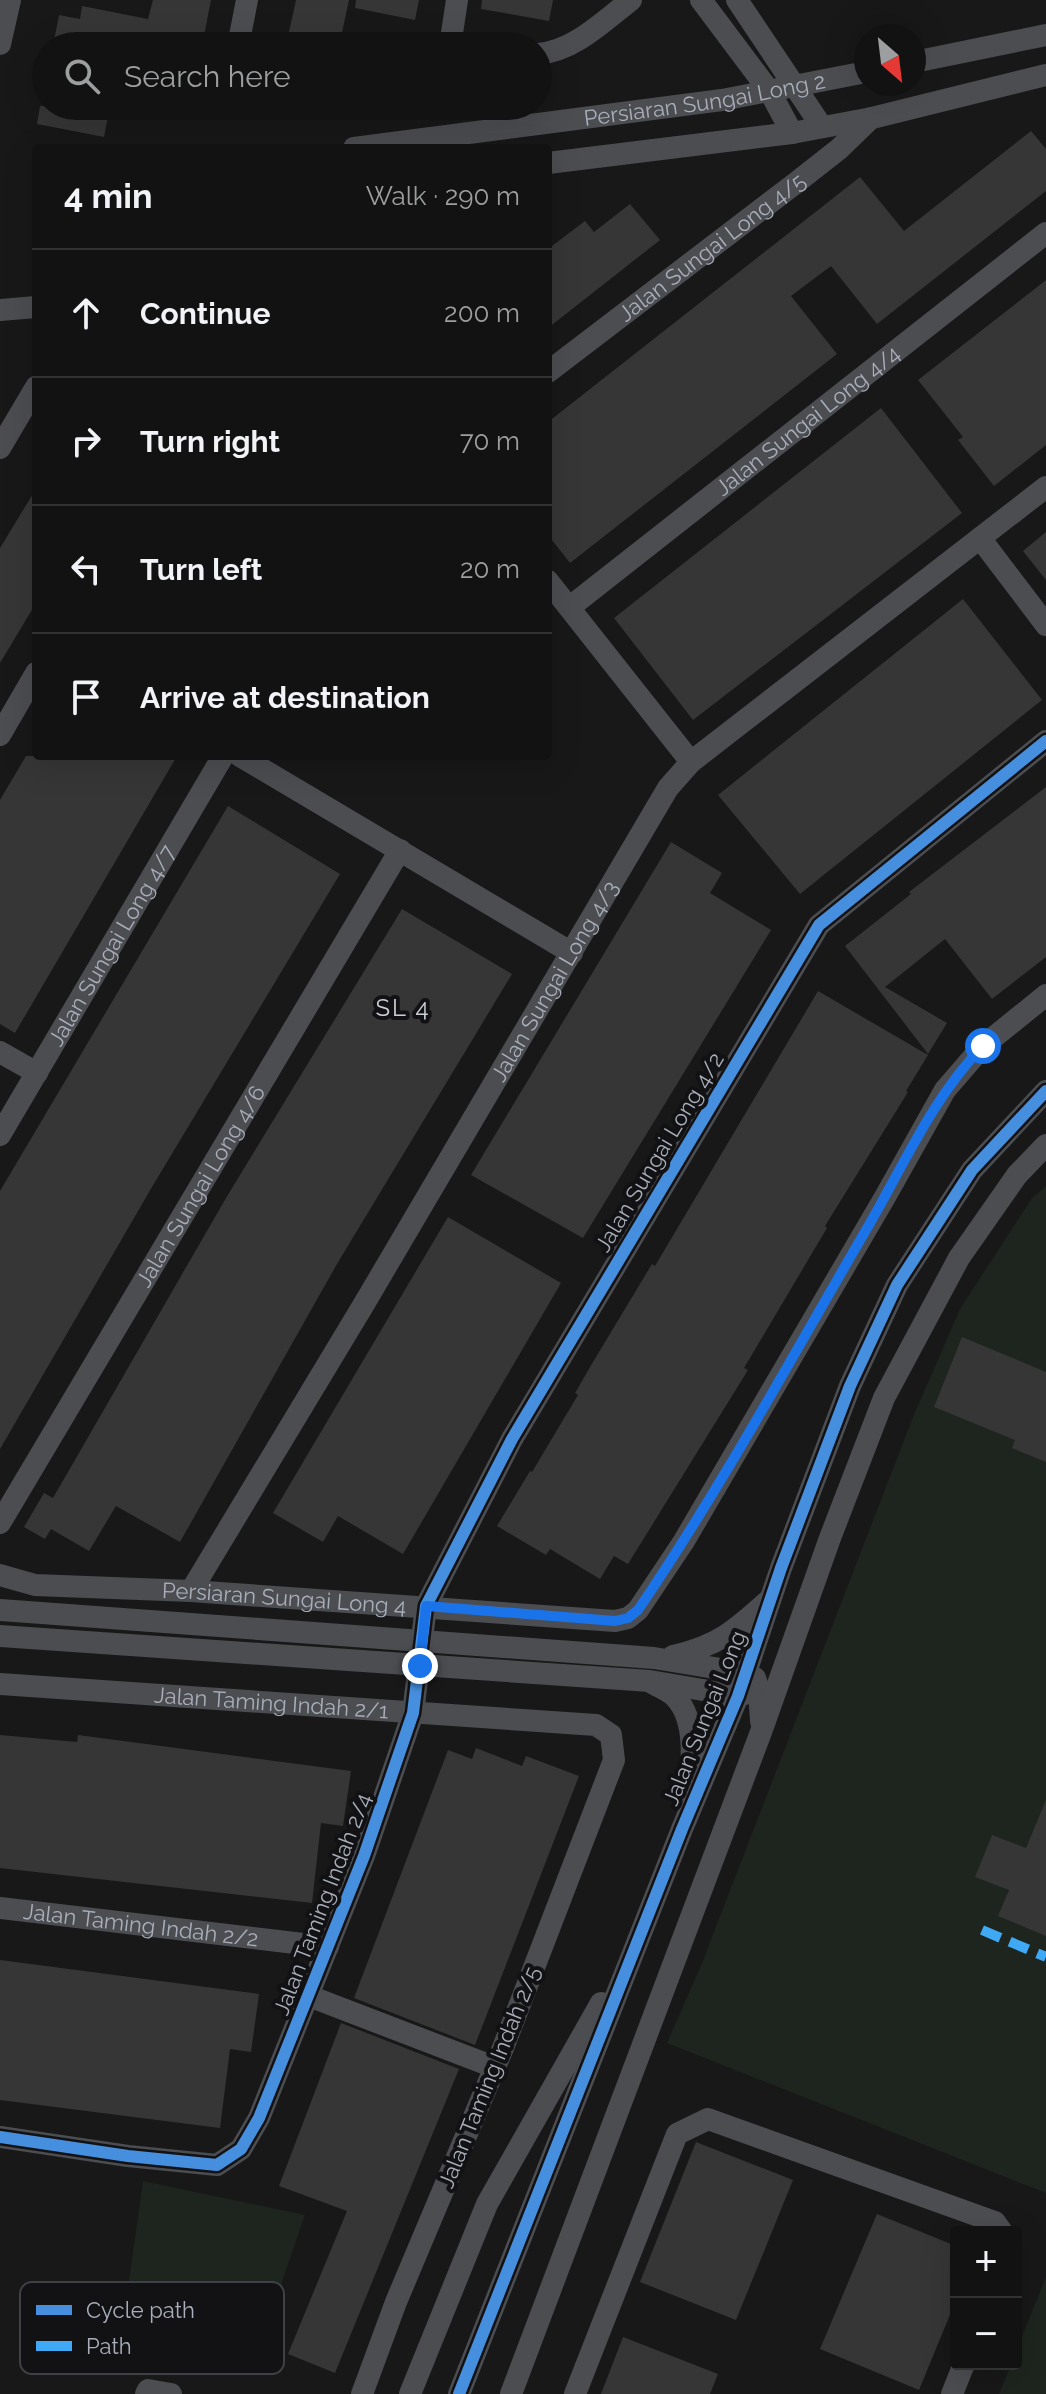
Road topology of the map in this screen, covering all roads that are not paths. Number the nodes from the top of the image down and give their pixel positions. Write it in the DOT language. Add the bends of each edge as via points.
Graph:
graph roads {
  1 [pos="10,0"];
  2 [pos="247,0"];
  3 [pos="457,0"];
  4 [pos="631,0"];
  5 [pos="701,0"];
  6 [pos="737,0"];
  7 [pos="241,32"];
  8 [pos="452,32"];
  9 [pos="1046,35"];
  10 [pos="0,44"];
  11 [pos="552,51"];
  12 [pos="742,53"];
  13 [pos="926,60"];
  14 [pos="854,74"];
  15 [pos="1046,75"];
  16 [pos="797,86"];
  17 [pos="770,92"];
  18 [pos="722,100"];
  19 [pos="872,118"];
  20 [pos="822,127"];
  21 [pos="792,133"];
  22 [pos="445,143"];
  23 [pos="552,163"];
  24 [pos="1046,233"];
  25 [pos="32,307"];
  26 [pos="0,310"];
  27 [pos="552,369"];
  28 [pos="32,394"];
  29 [pos="0,448"];
  30 [pos="1046,487"];
  31 [pos="980,538"];
  32 [pos="552,586"];
  33 [pos="570,607"];
  34 [pos="1046,625"];
  35 [pos="32,680"];
  36 [pos="0,735"];
  37 [pos="1046,741"];
  38 [pos="221,760"];
  39 [pos="247,760"];
  40 [pos="691,762"];
  41 [pos="400,850"];
  42 [pos="572,953"];
  43 [pos="1046,995"];
  44 [pos="0,1052"];
  45 [pos="37,1073"];
  46 [pos="1046,1091"];
  47 [pos="0,1135"];
  48 [pos="1046,1145"];
  49 [pos="816,1478"];
  50 [pos="830,1522"];
  51 [pos="0,1523"];
  52 [pos="792,1541"];
  53 [pos="0,1575"];
  54 [pos="191,1591"];
  55 [pos="772,1597"];
  56 [pos="426,1606"];
  57 [pos="0,1610"];
  58 [pos="0,1636"];
  59 [pos="423,1639"];
  60 [pos="660,1659"];
  61 [pos="420,1666"];
  62 [pos="782,1673"];
  63 [pos="650,1681"];
  64 [pos="0,1684"];
  65 [pos="747,1686"];
  66 [pos="413,1713"];
  67 [pos="761,1732"];
  68 [pos="614,1760"];
  69 [pos="682,1829"];
  70 [pos="0,1908"];
  71 [pos="641,1933"];
  72 [pos="328,1947"];
  73 [pos="309,1996"];
  74 [pos="494,2067"];
  75 [pos="0,2137"];
  76 [pos="998,2226"];
  77 [pos="962,2370"];
  78 [pos="146,2394"];
  79 [pos="171,2394"];
  80 [pos="362,2394"];
  81 [pos="410,2394"];
  82 [pos="459,2394"];
  83 [pos="511,2394"];
  84 [pos="575,2394"];
  85 [pos="952,2394"];
  1 -- 10 [label="street"];
  2 -- 7 [label="street"];
  3 -- 8 [label="street"];
  4 -- 11 [label="street" via="577,41"];
  5 -- 12 [label="street"];
  6 -- 16 [label="street"];
  9 -- 13 [label="street"];
  12 -- 17 [label="street"];
  12 -- 18 [label="street" via="736,86"];
  14 -- 16 [label="street, Persiaran Sungai Long 2"];
  15 -- 19 [label="street, Persiaran Sungai Long 2"];
  16 -- 17 [label="street, Persiaran Sungai Long 2"];
  16 -- 20 [label="street"];
  17 -- 18 [label="street, Persiaran Sungai Long 2"];
  17 -- 21 [label="street"];
  18 -- 22 [label="street, Persiaran Sungai Long 2"];
  19 -- 20 [label="street, Persiaran Sungai Long 2"];
  19 -- 27 [label="street, Jalan Sungai Long 4/5" via="818,166"];
  20 -- 21 [label="street, Persiaran Sungai Long 2"];
  21 -- 23 [label="street, Persiaran Sungai Long 2"];
  24 -- 33 [label="street, Jalan Sungai Long 4/4"];
  25 -- 26 [label="street"];
  28 -- 29 [label="street"];
  30 -- 31 [label="street, Jalan Sungai Long 4/3"];
  31 -- 34 [label="street"];
  31 -- 40 [label="street, Jalan Sungai Long 4/3"];
  32 -- 33 [label="street"];
  33 -- 40 [label="street"];
  35 -- 36 [label="street"];
  37 -- 56 [label="street, Jalan Sungai Long 4/2" via="819,925 512,1439"];
  38 -- 45 [label="street, Jalan Sungai Long 4/7"];
  39 -- 41 [label="street"];
  40 -- 42 [label="street, Jalan Sungai Long 4/3" via="668,788"];
  41 -- 42 [label="street"];
  41 -- 51 [label="street, Jalan Sungai Long 4/6"];
  42 -- 54 [label="street, Jalan Sungai Long 4/3"];
  43 -- 56 [label="street, Persiaran Sungai Long 4" via="983,1046 945,1090 684,1541 638,1610 615,1621"];
  44 -- 45 [label="street"];
  45 -- 47 [label="street, Jalan Sungai Long 4/7"];
  46 -- 49 [label="street, Jalan Sungai Long" via="972,1170 897,1285 850,1386"];
  48 -- 50 [label="street" via="1017,1175 959,1258 884,1398"];
  49 -- 50 [label="street"];
  49 -- 52 [label="street, Jalan Sungai Long"];
  50 -- 52 [label="street" via="804,1527"];
  50 -- 62 [label="street"];
  52 -- 55 [label="street, Jalan Sungai Long"];
  53 -- 54 [label="street, Persiaran Sungai Long 4" via="35,1585"];
  54 -- 56 [label="street, Persiaran Sungai Long 4"];
  55 -- 60 [label="street" via="732,1633 700,1650"];
  55 -- 65 [label="street, Jalan Sungai Long"];
  56 -- 59 [label="street, Jalan Sungai Long 4/2"];
  57 -- 59 [label="street"];
  58 -- 61 [label="street"];
  59 -- 60 [label="street"];
  59 -- 61 [label="street, Jalan Sungai Long 4/2"];
  60 -- 65 [label="street"];
  61 -- 63 [label="street"];
  61 -- 66 [label="street, Jalan Taming Indah 2/4"];
  62 -- 65 [label="street"];
  62 -- 67 [label="street"];
  63 -- 65 [label="street"];
  63 -- 69 [label="street" via="676,1698 690,1725"];
  64 -- 66 [label="street, Jalan Taming Indah 2/1"];
  65 -- 67 [label="street"];
  65 -- 69 [label="street, Jalan Sungai Long"];
  66 -- 68 [label="street, Jalan Taming Indah 2/1" via="596,1725 611,1735"];
  66 -- 72 [label="street, Jalan Taming Indah 2/4"];
  67 -- 83 [label="street"];
  68 -- 74 [label="street, Jalan Taming Indah 2/5"];
  69 -- 71 [label="street, Jalan Sungai Long"];
  70 -- 72 [label="street, Jalan Taming Indah 2/2"];
  71 -- 81 [label="street" via="487,2204"];
  71 -- 82 [label="street, Jalan Sungai Long"];
  72 -- 73 [label="street, Jalan Taming Indah 2/4"];
  73 -- 74 [label="street"];
  73 -- 75 [label="street, Jalan Taming Indah 2/4" via="259,2118 241,2149 217,2165"];
  74 -- 80 [label="street, Jalan Taming Indah 2/5"];
  76 -- 84 [label="street" via="708,2119 677,2134"];
  77 -- 85 [label="street"];
  78 -- 79 [label="street"];
}
